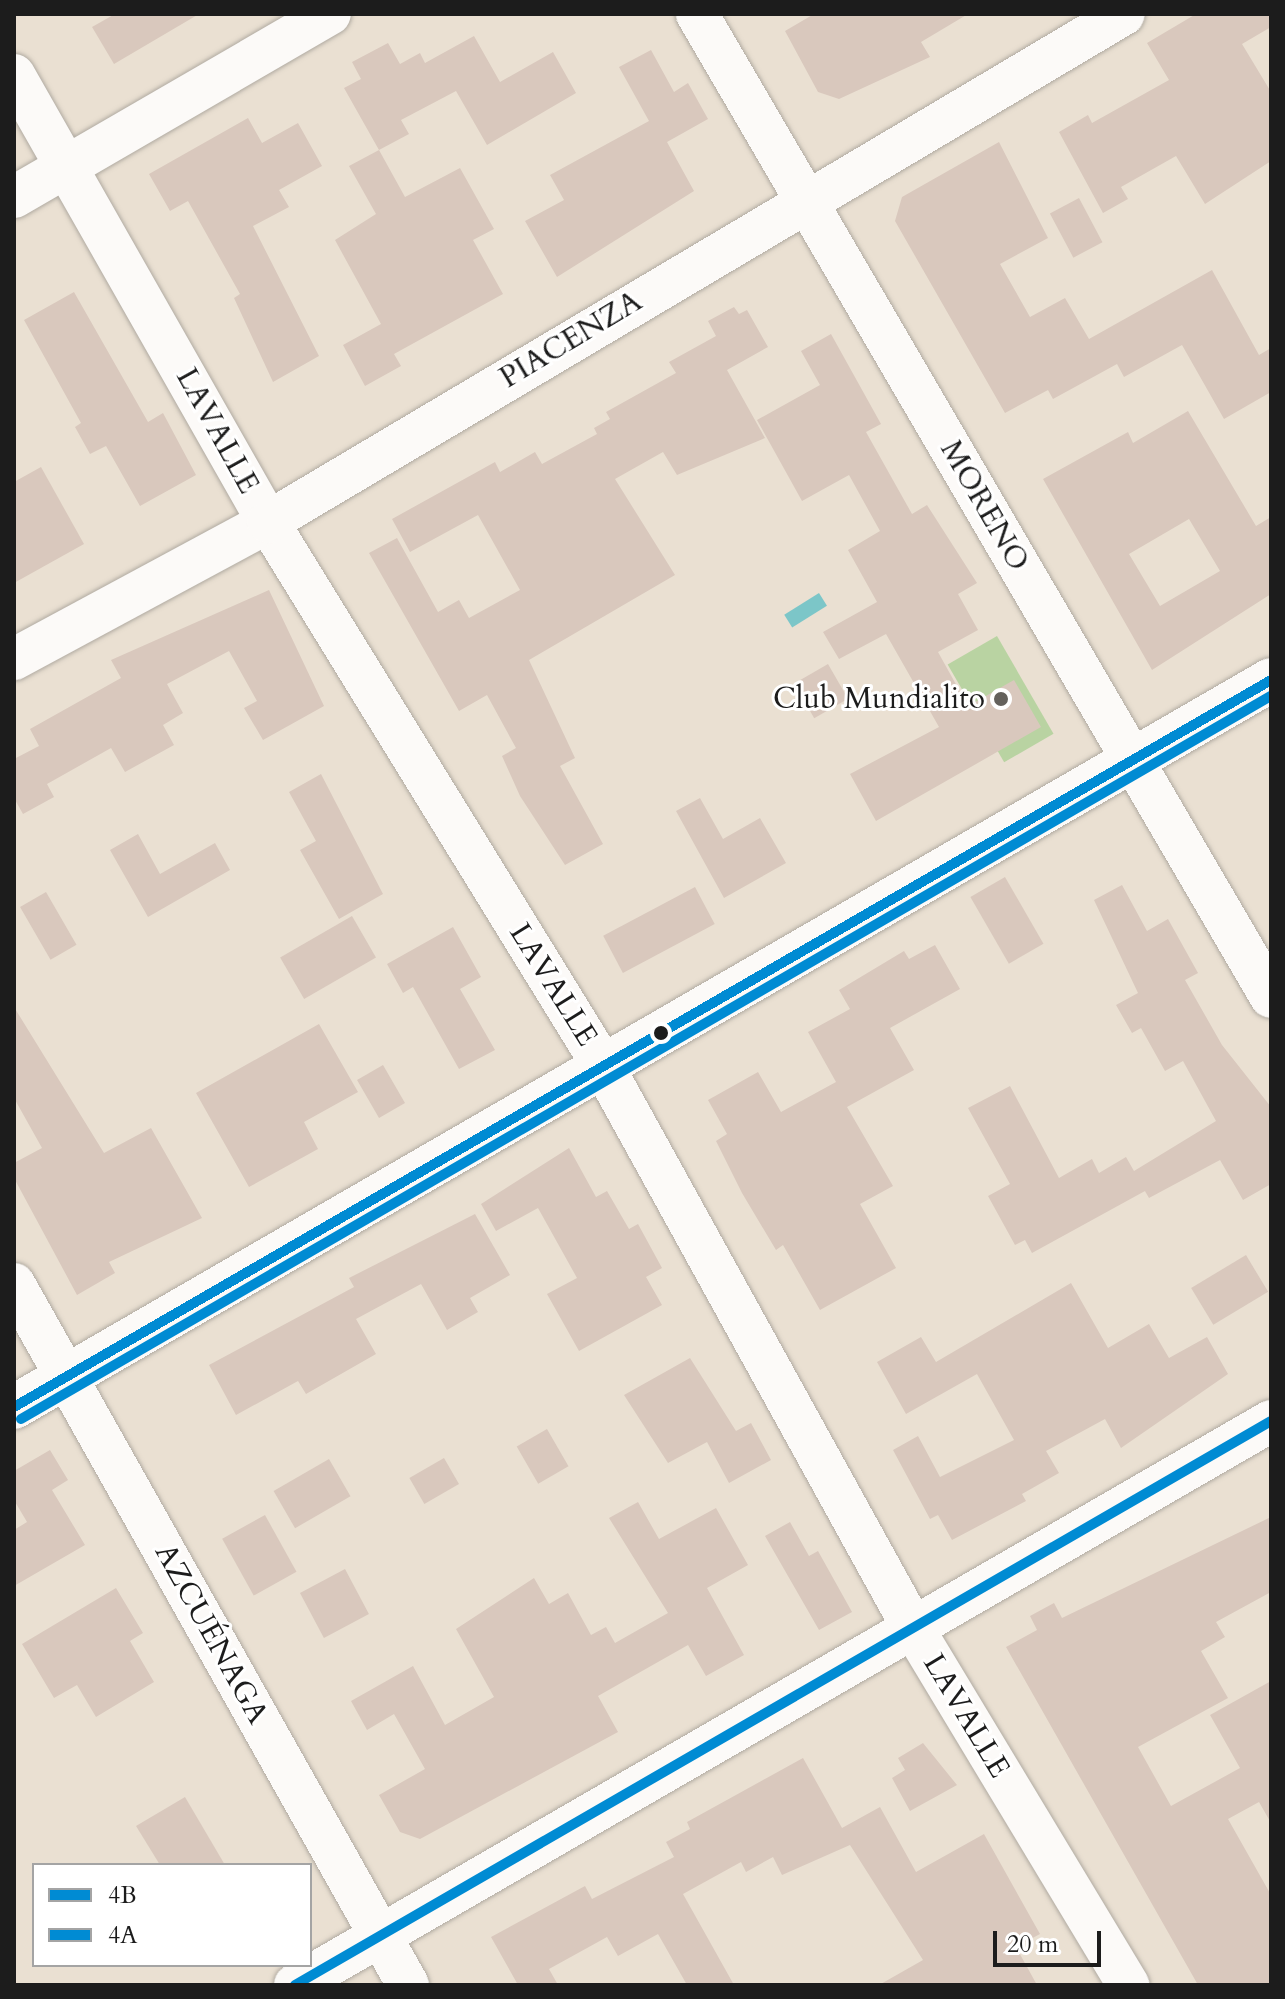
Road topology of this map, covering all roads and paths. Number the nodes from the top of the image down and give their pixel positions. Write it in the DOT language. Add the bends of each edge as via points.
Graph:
graph roads {
  1 [pos="330,14"];
  2 [pos="697,14"];
  3 [pos="1124,14"];
  4 [pos="14,75"];
  5 [pos="69,167"];
  6 [pos="14,197"];
  7 [pos="805,200"];
  8 [pos="268,522"];
  9 [pos="14,659"];
  10 [pos="1271,680"];
  11 [pos="1132,760"];
  12 [pos="1271,997"];
  13 [pos="603,1066"];
  14 [pos="14,1284"];
  15 [pos="68,1376"];
  16 [pos="14,1407"];
  17 [pos="1271,1421"];
  18 [pos="913,1628"];
  19 [pos="379,1936"];
  20 [pos="295,1985"];
  21 [pos="408,1985"];
  22 [pos="1128,1985"];
  1 -- 5 [label="street"];
  2 -- 7 [label="street, MORENO"];
  3 -- 7 [label="street, PIACENZA"];
  4 -- 5 [label="street, LAVALLE"];
  5 -- 6 [label="street"];
  5 -- 8 [label="street, LAVALLE"];
  7 -- 8 [label="street, PIACENZA"];
  7 -- 11 [label="street, MORENO"];
  8 -- 9 [label="street, PIACENZA"];
  8 -- 13 [label="street, LAVALLE"];
  10 -- 11 [label="main road"];
  11 -- 12 [label="street, MORENO"];
  11 -- 13 [label="main road"];
  13 -- 15 [label="main road"];
  13 -- 18 [label="street, LAVALLE"];
  14 -- 15 [label="street, AZCUÉNAGA"];
  15 -- 16 [label="main road"];
  15 -- 19 [label="street, AZCUÉNAGA"];
  17 -- 18 [label="street"];
  18 -- 19 [label="street"];
  18 -- 22 [label="street, LAVALLE"];
  19 -- 20 [label="street"];
  19 -- 21 [label="street, AZCUÉNAGA"];
}
